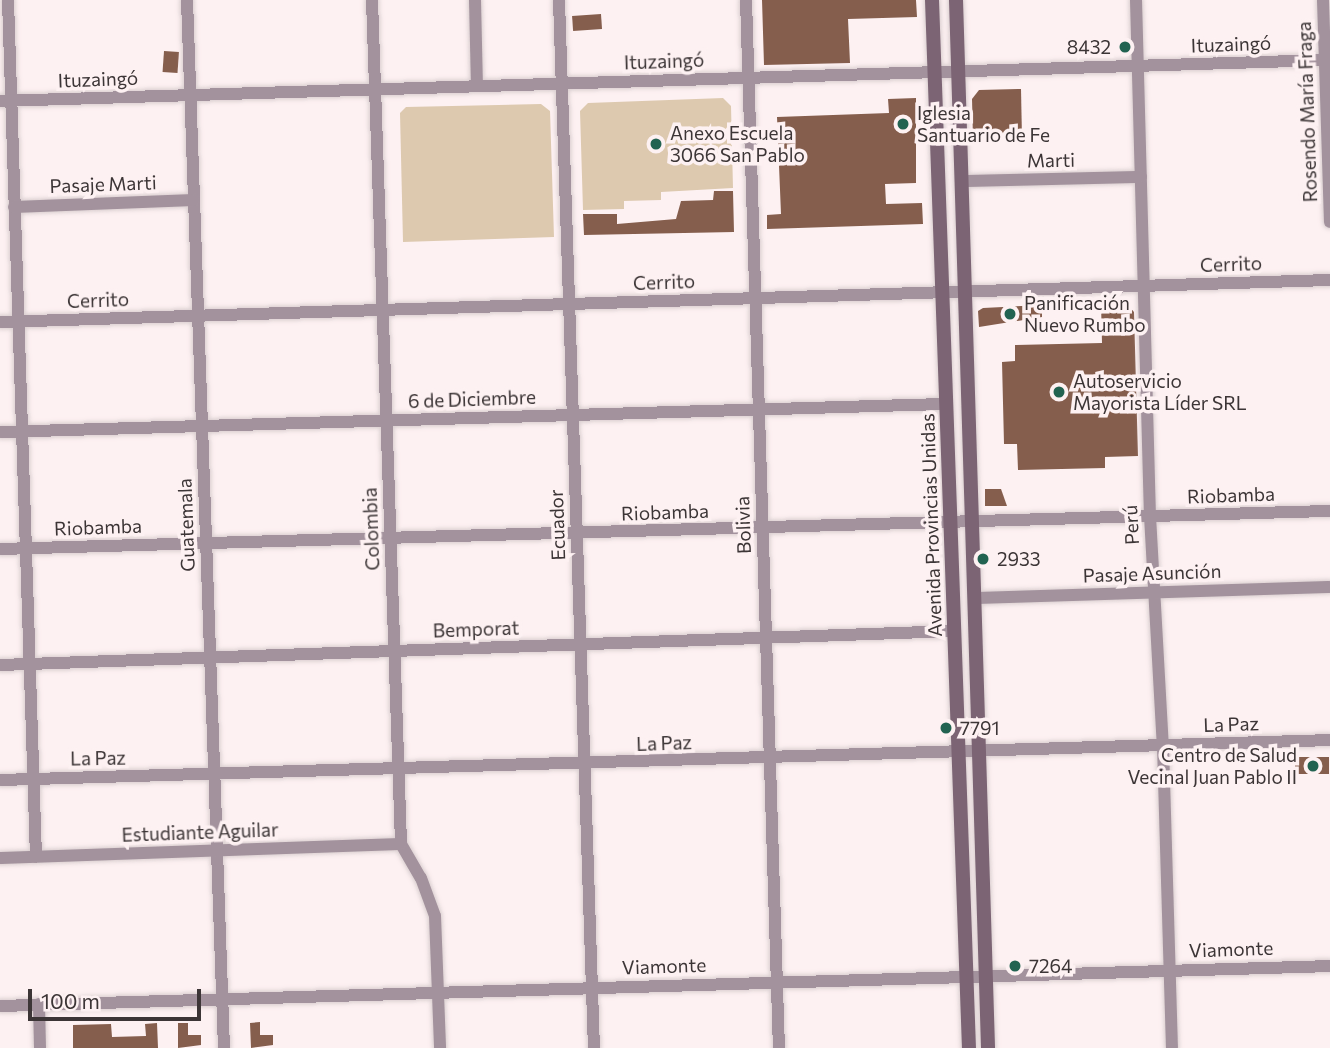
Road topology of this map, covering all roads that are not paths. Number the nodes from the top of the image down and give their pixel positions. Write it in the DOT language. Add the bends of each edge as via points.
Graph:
graph roads {
  1 [pos="8,0"];
  2 [pos="187,0"];
  3 [pos="372,0"];
  4 [pos="475,0"];
  5 [pos="559,0"];
  6 [pos="746,0"];
  7 [pos="932,0"];
  8 [pos="956,0"];
  9 [pos="1136,0"];
  10 [pos="1323,0"];
  11 [pos="1327,60"];
  12 [pos="1138,66"];
  13 [pos="934,72"];
  14 [pos="959,72"];
  15 [pos="749,78"];
  16 [pos="561,84"];
  17 [pos="477,86"];
  18 [pos="375,89"];
  19 [pos="191,95"];
  20 [pos="5,101"];
  21 [pos="1141,177"];
  22 [pos="962,181"];
  23 [pos="194,200"];
  24 [pos="14,207"];
  25 [pos="1330,222"];
  26 [pos="1330,280"];
  27 [pos="1144,286"];
  28 [pos="966,292"];
  29 [pos="942,293"];
  30 [pos="756,298"];
  31 [pos="569,304"];
  32 [pos="382,310"];
  33 [pos="198,316"];
  34 [pos="18,321"];
  35 [pos="0,322"];
  36 [pos="946,404"];
  37 [pos="759,410"];
  38 [pos="573,415"];
  39 [pos="386,421"];
  40 [pos="202,426"];
  41 [pos="21,431"];
  42 [pos="0,432"];
  43 [pos="1330,511"];
  44 [pos="1150,516"];
  45 [pos="973,523"];
  46 [pos="950,524"];
  47 [pos="763,529"];
  48 [pos="577,534"];
  49 [pos="390,539"];
  50 [pos="206,544"];
  51 [pos="0,549"];
  52 [pos="26,549"];
  53 [pos="1330,587"];
  54 [pos="1154,592"];
  55 [pos="975,598"];
  56 [pos="954,631"];
  57 [pos="766,638"];
  58 [pos="580,645"];
  59 [pos="394,651"];
  60 [pos="210,657"];
  61 [pos="29,663"];
  62 [pos="0,664"];
  63 [pos="1330,740"];
  64 [pos="1163,746"];
  65 [pos="980,752"];
  66 [pos="958,753"];
  67 [pos="770,759"];
  68 [pos="584,765"];
  69 [pos="398,770"];
  70 [pos="214,775"];
  71 [pos="33,779"];
  72 [pos="0,780"];
  73 [pos="401,844"];
  74 [pos="217,851"];
  75 [pos="36,857"];
  76 [pos="0,858"];
  77 [pos="1330,965"];
  78 [pos="1170,970"];
  79 [pos="967,976"];
  80 [pos="986,976"];
  81 [pos="777,982"];
  82 [pos="592,988"];
  83 [pos="438,992"];
  84 [pos="222,999"];
  85 [pos="39,1004"];
  86 [pos="0,1006"];
  87 [pos="40,1048"];
  88 [pos="224,1048"];
  89 [pos="440,1048"];
  90 [pos="594,1048"];
  91 [pos="779,1048"];
  92 [pos="969,1048"];
  93 [pos="988,1048"];
  94 [pos="1172,1048"];
  1 -- 20 [label="street"];
  2 -- 19 [label="street, Guatemala"];
  3 -- 18 [label="street, Colombia"];
  4 -- 17 [label="street"];
  5 -- 16 [label="street, Ecuador"];
  6 -- 15 [label="street, Bolivia"];
  7 -- 13 [label="main road, Avenida Provincias Unidas"];
  8 -- 14 [label="main road"];
  9 -- 12 [label="street, Perú"];
  10 -- 11 [label="street, Rosendo María Fraga"];
  11 -- 12 [label="street, Ituzaingó"];
  11 -- 25 [label="street, Rosendo María Fraga"];
  12 -- 14 [label="street, Ituzaingó"];
  12 -- 21 [label="street, Perú"];
  13 -- 14 [label="street, Ituzaingó"];
  13 -- 15 [label="street, Ituzaingó"];
  13 -- 29 [label="main road, Avenida Provincias Unidas"];
  14 -- 22 [label="main road"];
  15 -- 16 [label="street, Ituzaingó"];
  15 -- 30 [label="street, Bolivia"];
  16 -- 17 [label="street, Ituzaingó"];
  16 -- 31 [label="street, Ecuador"];
  17 -- 18 [label="street, Ituzaingó"];
  18 -- 19 [label="street, Ituzaingó"];
  18 -- 32 [label="street, Colombia"];
  19 -- 20 [label="street, Ituzaingó"];
  19 -- 23 [label="street, Guatemala"];
  20 -- 24 [label="street"];
  21 -- 22 [label="street, Marti"];
  21 -- 27 [label="street, Perú"];
  22 -- 28 [label="main road"];
  23 -- 24 [label="street, Pasaje Marti"];
  23 -- 33 [label="street, Guatemala"];
  24 -- 34 [label="street"];
  26 -- 27 [label="street, Cerrito"];
  27 -- 28 [label="street, Cerrito"];
  27 -- 44 [label="street, Perú"];
  28 -- 29 [label="street, Cerrito"];
  28 -- 45 [label="main road"];
  29 -- 30 [label="street, Cerrito"];
  29 -- 36 [label="main road, Avenida Provincias Unidas"];
  30 -- 31 [label="street, Cerrito"];
  30 -- 37 [label="street, Bolivia"];
  31 -- 32 [label="street, Cerrito"];
  31 -- 38 [label="street, Ecuador"];
  32 -- 33 [label="street, Cerrito"];
  32 -- 39 [label="street, Colombia"];
  33 -- 34 [label="street, Cerrito"];
  33 -- 40 [label="street, Guatemala"];
  34 -- 35 [label="street, Cerrito"];
  34 -- 41 [label="street"];
  36 -- 37 [label="street, 6 de Diciembre"];
  36 -- 46 [label="main road, Avenida Provincias Unidas"];
  37 -- 38 [label="street, 6 de Diciembre"];
  37 -- 47 [label="street, Bolivia"];
  38 -- 39 [label="street, 6 de Diciembre"];
  38 -- 48 [label="street, Ecuador"];
  39 -- 40 [label="street, 6 de Diciembre"];
  39 -- 49 [label="street, Colombia"];
  40 -- 41 [label="street, 6 de Diciembre"];
  40 -- 50 [label="street, Guatemala"];
  41 -- 42 [label="street, 6 de Diciembre"];
  41 -- 52 [label="street"];
  43 -- 44 [label="street, Riobamba"];
  44 -- 45 [label="street, Riobamba"];
  44 -- 54 [label="street, Perú"];
  45 -- 46 [label="street, Riobamba"];
  45 -- 55 [label="main road"];
  46 -- 47 [label="street, Riobamba"];
  46 -- 56 [label="main road, Avenida Provincias Unidas"];
  47 -- 48 [label="street, Riobamba"];
  47 -- 57 [label="street, Bolivia"];
  48 -- 49 [label="street, Riobamba"];
  48 -- 58 [label="street, Ecuador"];
  49 -- 50 [label="street, Riobamba"];
  49 -- 59 [label="street, Colombia"];
  50 -- 52 [label="street, Riobamba"];
  50 -- 60 [label="street, Guatemala"];
  51 -- 52 [label="street, Riobamba"];
  52 -- 61 [label="street"];
  53 -- 54 [label="street, Pasaje Asunción"];
  54 -- 55 [label="street, Pasaje Asunción"];
  54 -- 64 [label="street, Perú"];
  55 -- 65 [label="main road"];
  56 -- 57 [label="street, Bemporat"];
  56 -- 66 [label="main road, Avenida Provincias Unidas"];
  57 -- 58 [label="street, Bemporat"];
  57 -- 67 [label="street, Bolivia"];
  58 -- 59 [label="street, Bemporat"];
  58 -- 68 [label="street, Ecuador"];
  59 -- 60 [label="street, Bemporat"];
  59 -- 69 [label="street, Colombia"];
  60 -- 61 [label="street, Bemporat"];
  60 -- 70 [label="street, Guatemala"];
  61 -- 62 [label="street, Bemporat"];
  61 -- 71 [label="street"];
  63 -- 64 [label="street, La Paz"];
  64 -- 65 [label="street, La Paz"];
  64 -- 78 [label="street, Perú"];
  65 -- 66 [label="street, La Paz"];
  65 -- 80 [label="main road"];
  66 -- 67 [label="street, La Paz"];
  66 -- 79 [label="main road, Avenida Provincias Unidas"];
  67 -- 68 [label="street, La Paz"];
  67 -- 81 [label="street, Bolivia"];
  68 -- 69 [label="street, La Paz"];
  68 -- 82 [label="street, Ecuador"];
  69 -- 70 [label="street, La Paz"];
  69 -- 73 [label="street, Colombia"];
  70 -- 71 [label="street, La Paz"];
  70 -- 74 [label="street, Guatemala"];
  71 -- 72 [label="street, La Paz"];
  71 -- 75 [label="street"];
  73 -- 74 [label="street, Estudiante Aguilar"];
  73 -- 83 [label="street, Colombia" via="421,878 435,916"];
  74 -- 75 [label="street, Estudiante Aguilar"];
  74 -- 84 [label="street, Guatemala"];
  75 -- 76 [label="street, Estudiante Aguilar"];
  77 -- 78 [label="street, Viamonte"];
  78 -- 80 [label="street, Viamonte"];
  78 -- 94 [label="street, Perú"];
  79 -- 80 [label="street, Viamonte"];
  79 -- 81 [label="street, Viamonte"];
  79 -- 92 [label="main road, Avenida Provincias Unidas"];
  80 -- 93 [label="main road"];
  81 -- 82 [label="street, Viamonte"];
  81 -- 91 [label="street, Bolivia"];
  82 -- 83 [label="street, Viamonte"];
  82 -- 90 [label="street, Ecuador"];
  83 -- 84 [label="street, Viamonte"];
  83 -- 89 [label="street, Colombia"];
  84 -- 85 [label="street, Viamonte"];
  84 -- 88 [label="street, Guatemala"];
  85 -- 86 [label="street, Viamonte"];
  85 -- 87 [label="street"];
}
